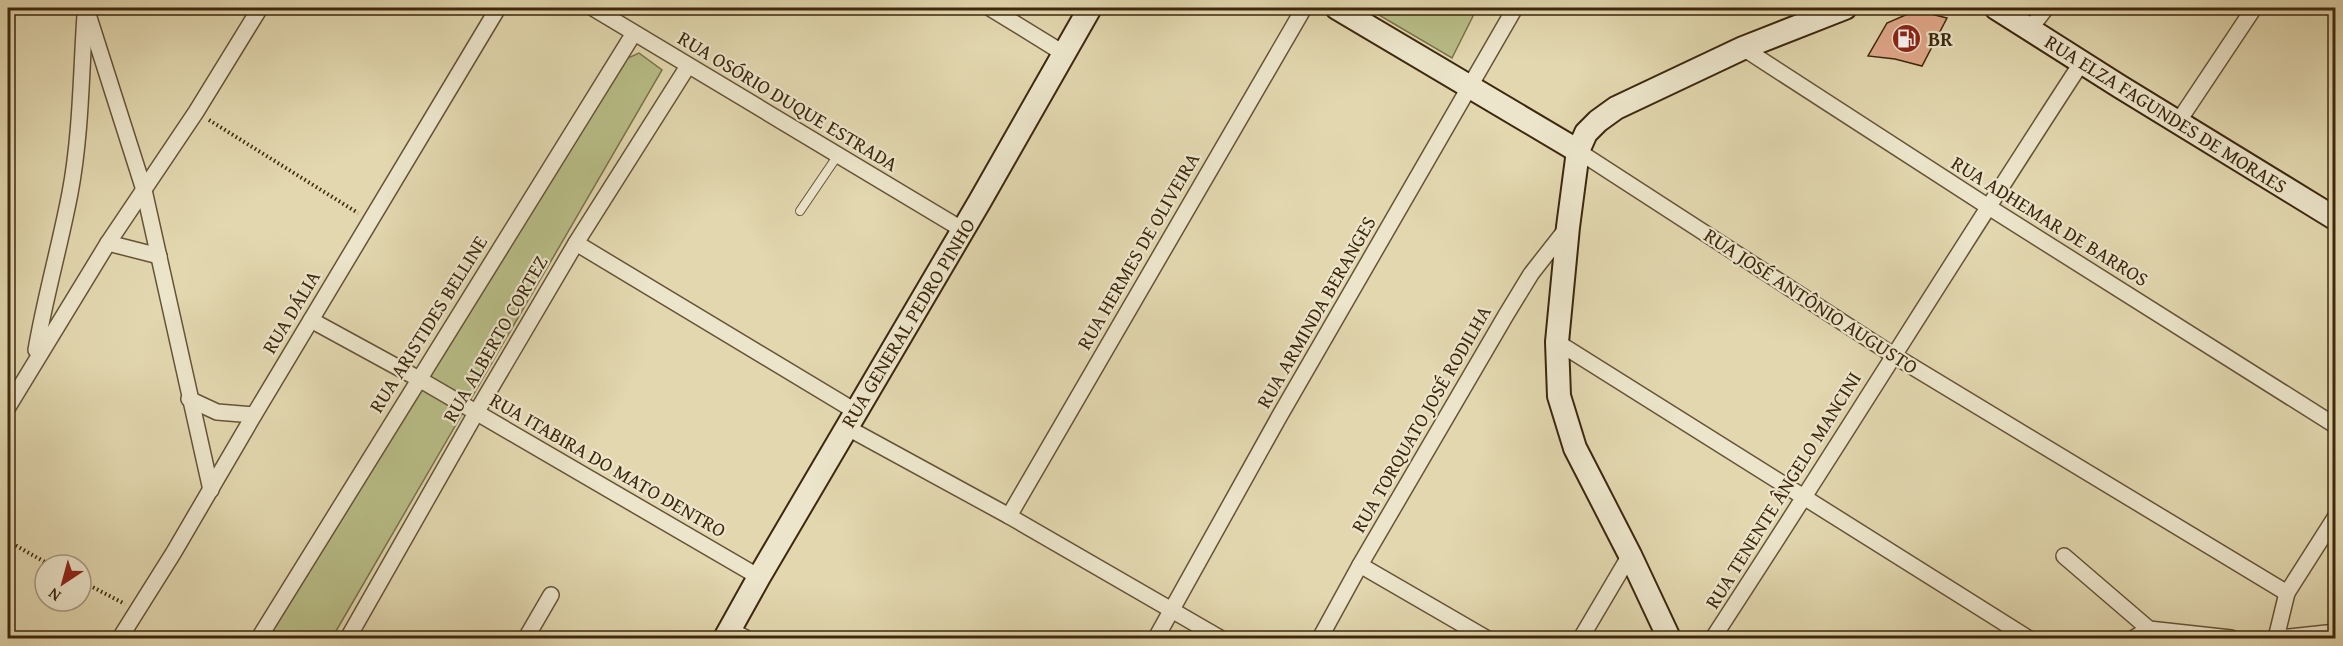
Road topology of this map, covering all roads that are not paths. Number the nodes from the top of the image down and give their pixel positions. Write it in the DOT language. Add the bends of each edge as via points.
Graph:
graph roads {
  1 [pos="86,8"];
  2 [pos="260,8"];
  3 [pos="498,8"];
  4 [pos="593,8"];
  5 [pos="990,8"];
  6 [pos="1090,8"];
  7 [pos="1304,8"];
  8 [pos="1337,8"];
  9 [pos="1515,8"];
  10 [pos="1845,8"];
  11 [pos="1996,8"];
  12 [pos="2046,8"];
  13 [pos="2254,8"];
  14 [pos="2031,29"];
  15 [pos="634,33"];
  16 [pos="1743,48"];
  17 [pos="1063,53"];
  18 [pos="2082,62"];
  19 [pos="688,66"];
  20 [pos="1470,85"];
  21 [pos="2178,122"];
  22 [pos="1578,151"];
  23 [pos="838,155"];
  24 [pos="144,190"];
  25 [pos="1987,206"];
  26 [pos="800,211"];
  27 [pos="2336,219"];
  28 [pos="1568,227"];
  29 [pos="963,230"];
  30 [pos="108,243"];
  31 [pos="576,243"];
  32 [pos="159,256"];
  33 [pos="311,320"];
  34 [pos="1557,342"];
  35 [pos="1893,355"];
  36 [pos="35,359"];
  37 [pos="419,379"];
  38 [pos="189,399"];
  39 [pos="8,407"];
  40 [pos="476,413"];
  41 [pos="254,415"];
  42 [pos="851,419"];
  43 [pos="2336,426"];
  44 [pos="211,490"];
  45 [pos="1804,498"];
  46 [pos="1009,516"];
  47 [pos="2336,516"];
  48 [pos="1630,555"];
  49 [pos="2064,556"];
  50 [pos="1360,565"];
  51 [pos="759,577"];
  52 [pos="2287,593"];
  53 [pos="551,595"];
  54 [pos="1172,609"];
  55 [pos="2149,629"];
  56 [pos="2336,632"];
  57 [pos="734,636"];
  58 [pos="120,639"];
  59 [pos="259,639"];
  60 [pos="348,639"];
  61 [pos="526,639"];
  62 [pos="1156,639"];
  63 [pos="1220,639"];
  64 [pos="1320,639"];
  65 [pos="1486,639"];
  66 [pos="1581,639"];
  67 [pos="1669,639"];
  68 [pos="1713,639"];
  69 [pos="2028,639"];
  70 [pos="2134,639"];
  71 [pos="2231,639"];
  72 [pos="2278,639"];
  1 -- 24 [label="street"];
  1 -- 36 [label="street" via="72,184"];
  2 -- 24 [label="street"];
  3 -- 33 [label="street, RUA DÁLIA"];
  4 -- 15 [label="street, RUA OSÓRIO DUQUE ESTRADA"];
  5 -- 17 [label="street"];
  6 -- 17 [label="street, RUA GENERAL PEDRO PINHO"];
  7 -- 46 [label="street, RUA HERMES DE OLIVEIRA"];
  8 -- 20 [label="street, RUA JOSÉ ANTÔNIO AUGUSTO"];
  9 -- 20 [label="street, RUA ARMINDA BERANGES"];
  10 -- 16 [label="street"];
  11 -- 14 [label="street, RUA ELZA FAGUNDES DE MORAES"];
  12 -- 14 [label="street"];
  13 -- 21 [label="street"];
  14 -- 18 [label="street, RUA ELZA FAGUNDES DE MORAES"];
  15 -- 19 [label="street, RUA OSÓRIO DUQUE ESTRADA"];
  15 -- 37 [label="street, RUA ARISTIDES BELLINE"];
  16 -- 22 [label="street" via="1616,108 1586,133"];
  16 -- 25 [label="street, RUA ADHEMAR DE BARROS"];
  17 -- 29 [label="street, RUA GENERAL PEDRO PINHO"];
  18 -- 21 [label="street, RUA ELZA FAGUNDES DE MORAES"];
  18 -- 25 [label="street, RUA TENENTE ÂNGELO MANCINI"];
  19 -- 23 [label="street, RUA OSÓRIO DUQUE ESTRADA"];
  19 -- 31 [label="street, RUA ALBERTO CORTEZ"];
  20 -- 22 [label="street, RUA JOSÉ ANTÔNIO AUGUSTO"];
  20 -- 54 [label="street, RUA ARMINDA BERANGES"];
  21 -- 27 [label="street, RUA ELZA FAGUNDES DE MORAES"];
  22 -- 28 [label="street"];
  22 -- 35 [label="street, RUA JOSÉ ANTÔNIO AUGUSTO"];
  23 -- 26 [label="lane"];
  23 -- 29 [label="street, RUA OSÓRIO DUQUE ESTRADA"];
  24 -- 30 [label="street"];
  24 -- 32 [label="street"];
  25 -- 35 [label="street, RUA TENENTE ÂNGELO MANCINI"];
  25 -- 43 [label="street, RUA ADHEMAR DE BARROS"];
  28 -- 34 [label="street"];
  28 -- 50 [label="street, RUA TORQUATO JOSÉ RODILHA" via="1525,284"];
  29 -- 42 [label="street, RUA GENERAL PEDRO PINHO"];
  30 -- 32 [label="street"];
  30 -- 36 [label="street"];
  31 -- 40 [label="street, RUA ALBERTO CORTEZ"];
  31 -- 42 [label="street"];
  32 -- 38 [label="street"];
  33 -- 37 [label="street, RUA ITABIRA DO MATO DENTRO"];
  33 -- 41 [label="street, RUA DÁLIA"];
  34 -- 45 [label="street"];
  34 -- 48 [label="street" via="1559,396 1575,448"];
  35 -- 45 [label="street, RUA TENENTE ÂNGELO MANCINI"];
  35 -- 52 [label="street, RUA JOSÉ ANTÔNIO AUGUSTO"];
  36 -- 39 [label="street"];
  37 -- 40 [label="street, RUA ITABIRA DO MATO DENTRO"];
  37 -- 59 [label="street, RUA ARISTIDES BELLINE"];
  38 -- 41 [label="street" via="217,412"];
  38 -- 44 [label="street"];
  40 -- 51 [label="street, RUA ITABIRA DO MATO DENTRO"];
  40 -- 60 [label="street, RUA ALBERTO CORTEZ"];
  41 -- 44 [label="street, RUA DÁLIA"];
  42 -- 46 [label="street"];
  42 -- 51 [label="street, RUA GENERAL PEDRO PINHO"];
  44 -- 58 [label="street, RUA DÁLIA"];
  45 -- 68 [label="street, RUA TENENTE ÂNGELO MANCINI"];
  45 -- 69 [label="street"];
  46 -- 54 [label="street"];
  47 -- 52 [label="street"];
  48 -- 66 [label="street"];
  48 -- 67 [label="street"];
  49 -- 55 [label="street"];
  50 -- 64 [label="street, RUA TORQUATO JOSÉ RODILHA"];
  50 -- 65 [label="street"];
  51 -- 57 [label="street, RUA GENERAL PEDRO PINHO"];
  52 -- 72 [label="street"];
  53 -- 61 [label="street"];
  54 -- 62 [label="street, RUA ARMINDA BERANGES"];
  54 -- 63 [label="street"];
  55 -- 70 [label="street"];
  55 -- 71 [label="street"];
  56 -- 72 [label="street"];
}
